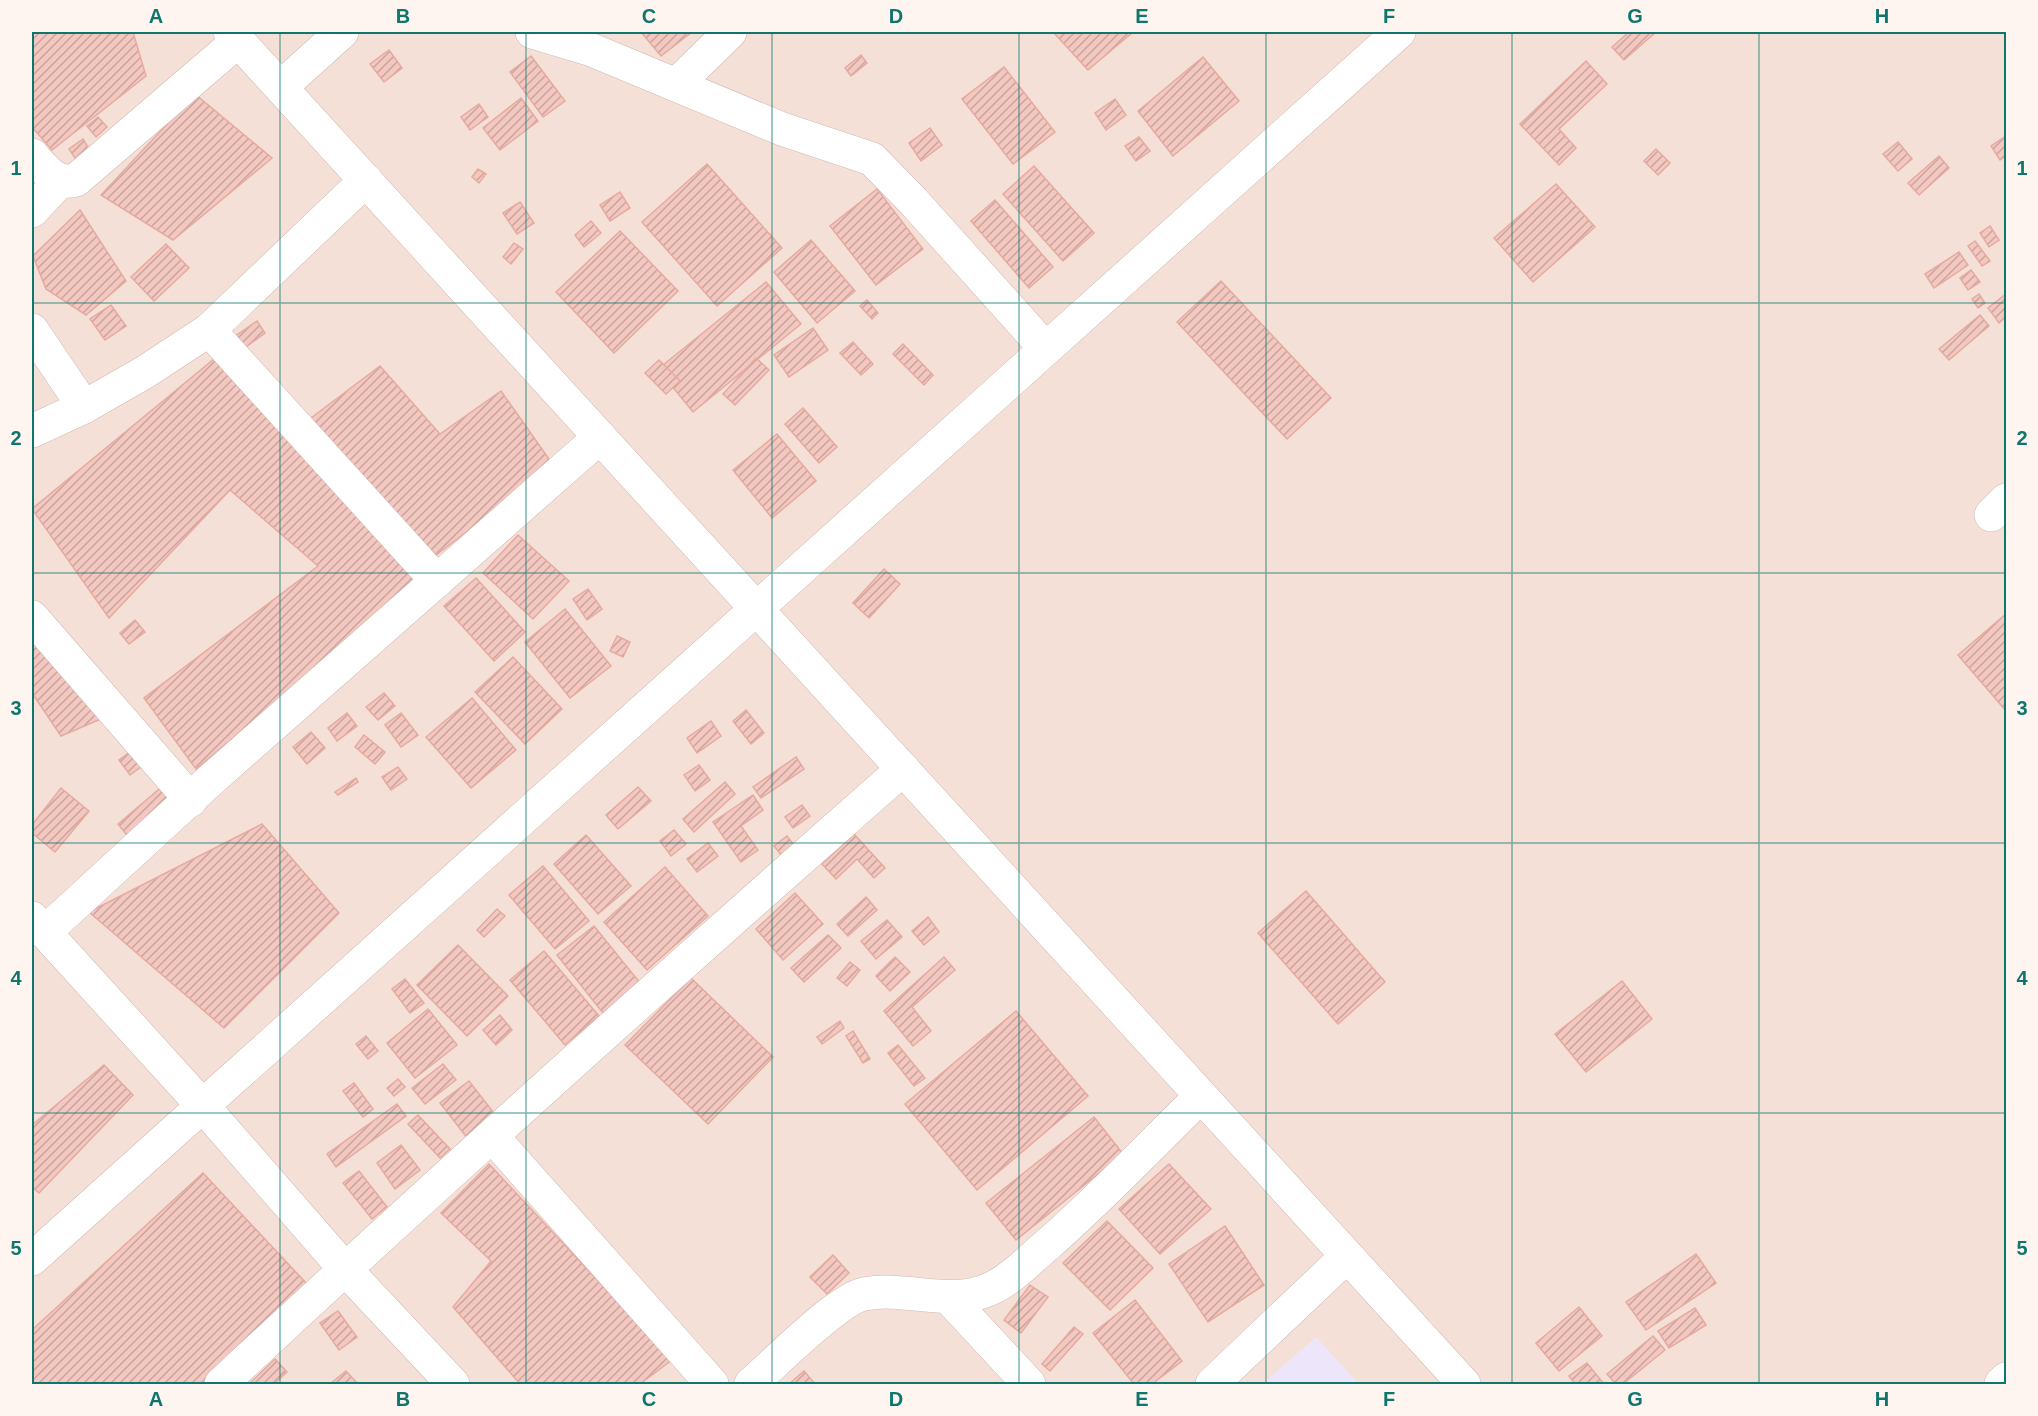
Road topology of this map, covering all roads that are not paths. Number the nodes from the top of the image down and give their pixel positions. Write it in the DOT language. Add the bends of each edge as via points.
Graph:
graph roads {
  1 [pos="342,32"];
  2 [pos="532,32"];
  3 [pos="730,32"];
  4 [pos="1398,32"];
  5 [pos="234,36"];
  6 [pos="677,84"];
  7 [pos="281,87"];
  8 [pos="32,155"];
  9 [pos="366,180"];
  10 [pos="60,181"];
  11 [pos="32,211"];
  12 [pos="32,330"];
  13 [pos="209,330"];
  14 [pos="1046,348"];
  15 [pos="84,407"];
  16 [pos="32,431"];
  17 [pos="600,437"];
  18 [pos="437,581"];
  19 [pos="756,608"];
  20 [pos="32,617"];
  21 [pos="903,770"];
  22 [pos="190,800"];
  23 [pos="38,925"];
  24 [pos="1201,1096"];
  25 [pos="202,1105"];
  26 [pos="492,1136"];
  27 [pos="37,1243"];
  28 [pos="1347,1256"];
  29 [pos="345,1269"];
  30 [pos="949,1298"];
  31 [pos="2007,1379"];
  32 [pos="221,1384"];
  33 [pos="453,1384"];
  34 [pos="712,1384"];
  35 [pos="752,1384"];
  36 [pos="1029,1384"];
  37 [pos="1212,1384"];
  38 [pos="1464,1384"];
  39 [pos="2001,1384"];
  1 -- 7 [label="street"];
  2 -- 6 [label="street" via="592,50"];
  3 -- 6 [label="street"];
  4 -- 14 [label="street"];
  5 -- 7 [label="street"];
  5 -- 10 [label="street" via="76,180"];
  6 -- 14 [label="street" via="782,129 872,159"];
  7 -- 9 [label="street"];
  8 -- 10 [label="street"];
  9 -- 13 [label="street"];
  9 -- 17 [label="street"];
  10 -- 11 [label="street"];
  12 -- 15 [label="street"];
  13 -- 15 [label="street"];
  13 -- 18 [label="street"];
  14 -- 19 [label="street"];
  15 -- 16 [label="street"];
  17 -- 18 [label="street"];
  17 -- 19 [label="street"];
  18 -- 22 [label="street"];
  19 -- 21 [label="street"];
  19 -- 25 [label="street"];
  20 -- 22 [label="street"];
  21 -- 24 [label="street"];
  21 -- 26 [label="street"];
  22 -- 23 [label="street"];
  23 -- 25 [label="street"];
  24 -- 28 [label="street"];
  24 -- 30 [label="street" via="1010,1278 989,1290"];
  25 -- 27 [label="street"];
  25 -- 29 [label="street"];
  26 -- 29 [label="street"];
  26 -- 34 [label="street"];
  28 -- 37 [label="street"];
  28 -- 38 [label="street"];
  29 -- 32 [label="street"];
  29 -- 33 [label="street"];
  30 -- 35 [label="street" via="904,1292 862,1294 835,1309"];
  30 -- 36 [label="street"];
  31 -- 39 [label="street"];
}
